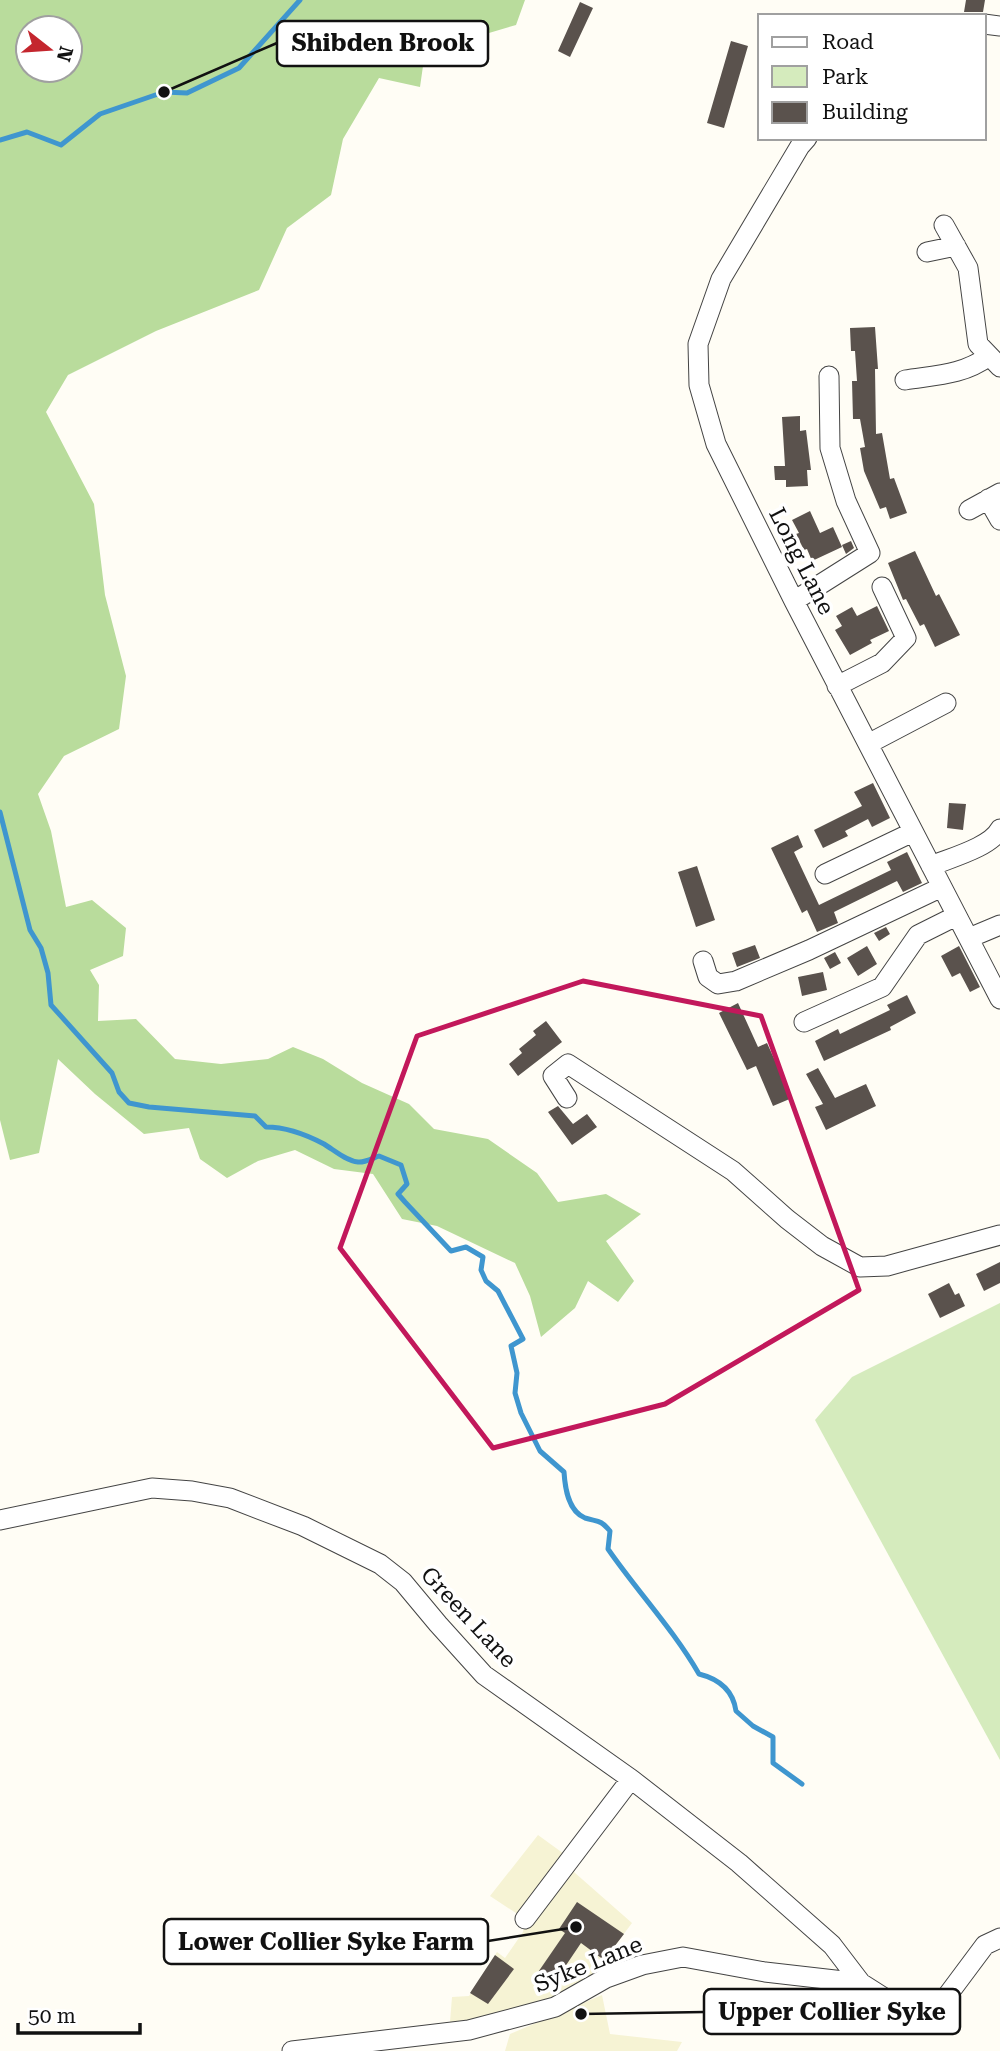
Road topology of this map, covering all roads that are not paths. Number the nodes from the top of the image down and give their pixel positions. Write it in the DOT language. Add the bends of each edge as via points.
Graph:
graph roads {
  1 [pos="805,140"];
  2 [pos="944,225"];
  3 [pos="956,246"];
  4 [pos="927,252"];
  5 [pos="994,361"];
  6 [pos="829,376"];
  7 [pos="905,380"];
  8 [pos="994,496"];
  9 [pos="968,510"];
  10 [pos="1000,520"];
  11 [pos="882,587"];
  12 [pos="794,601"];
  13 [pos="837,685"];
  14 [pos="946,703"];
  15 [pos="868,744"];
  16 [pos="1000,829"];
  17 [pos="913,832"];
  18 [pos="931,866"];
  19 [pos="825,874"];
  20 [pos="942,887"];
  21 [pos="956,916"];
  22 [pos="1000,925"];
  23 [pos="969,938"];
  24 [pos="703,961"];
  25 [pos="1000,999"];
  26 [pos="804,1022"];
  27 [pos="567,1098"];
  28 [pos="1000,1235"];
  29 [pos="0,1520"];
  30 [pos="631,1779"];
  31 [pos="525,1919"];
  32 [pos="1000,1938"];
  33 [pos="861,1983"];
  34 [pos="292,2051"];
  1 -- 12 [label="street, Long Lane" via="721,279 698,344 699,385 716,444"];
  2 -- 3 [label="street"];
  3 -- 4 [label="street"];
  3 -- 5 [label="street" via="968,268 978,344"];
  5 -- 7 [label="street"];
  6 -- 12 [label="street" via="830,448 846,501 870,553"];
  8 -- 9 [label="street"];
  8 -- 10 [label="street"];
  11 -- 13 [label="street" via="906,638 883,663"];
  12 -- 13 [label="street, Long Lane"];
  13 -- 15 [label="street, Long Lane"];
  14 -- 15 [label="street"];
  15 -- 17 [label="street, Long Lane"];
  16 -- 18 [label="street" via="984,844"];
  17 -- 18 [label="street, Long Lane"];
  17 -- 19 [label="street"];
  18 -- 20 [label="street, Long Lane"];
  20 -- 21 [label="street, Long Lane"];
  20 -- 24 [label="street" via="736,981 718,984 708,977"];
  21 -- 23 [label="street, Long Lane"];
  21 -- 26 [label="street" via="918,934 882,987"];
  22 -- 23 [label="street"];
  23 -- 25 [label="street, Long Lane"];
  27 -- 28 [label="street" via="553,1076 568,1063 733,1171 822,1246 860,1267 887,1266"];
  29 -- 30 [label="street, Green Lane" via="152,1488 192,1490 230,1499 303,1526 371,1559 403,1582 484,1675"];
  30 -- 31 [label="street"];
  30 -- 33 [label="street, Green Lane" via="739,1863 832,1945"];
  32 -- 33 [label="street" via="985,1945 938,2008 922,2014 905,2011"];
  33 -- 34 [label="street, Syke Lane" via="683,1957 606,1978 555,2007 469,2030"];
}
